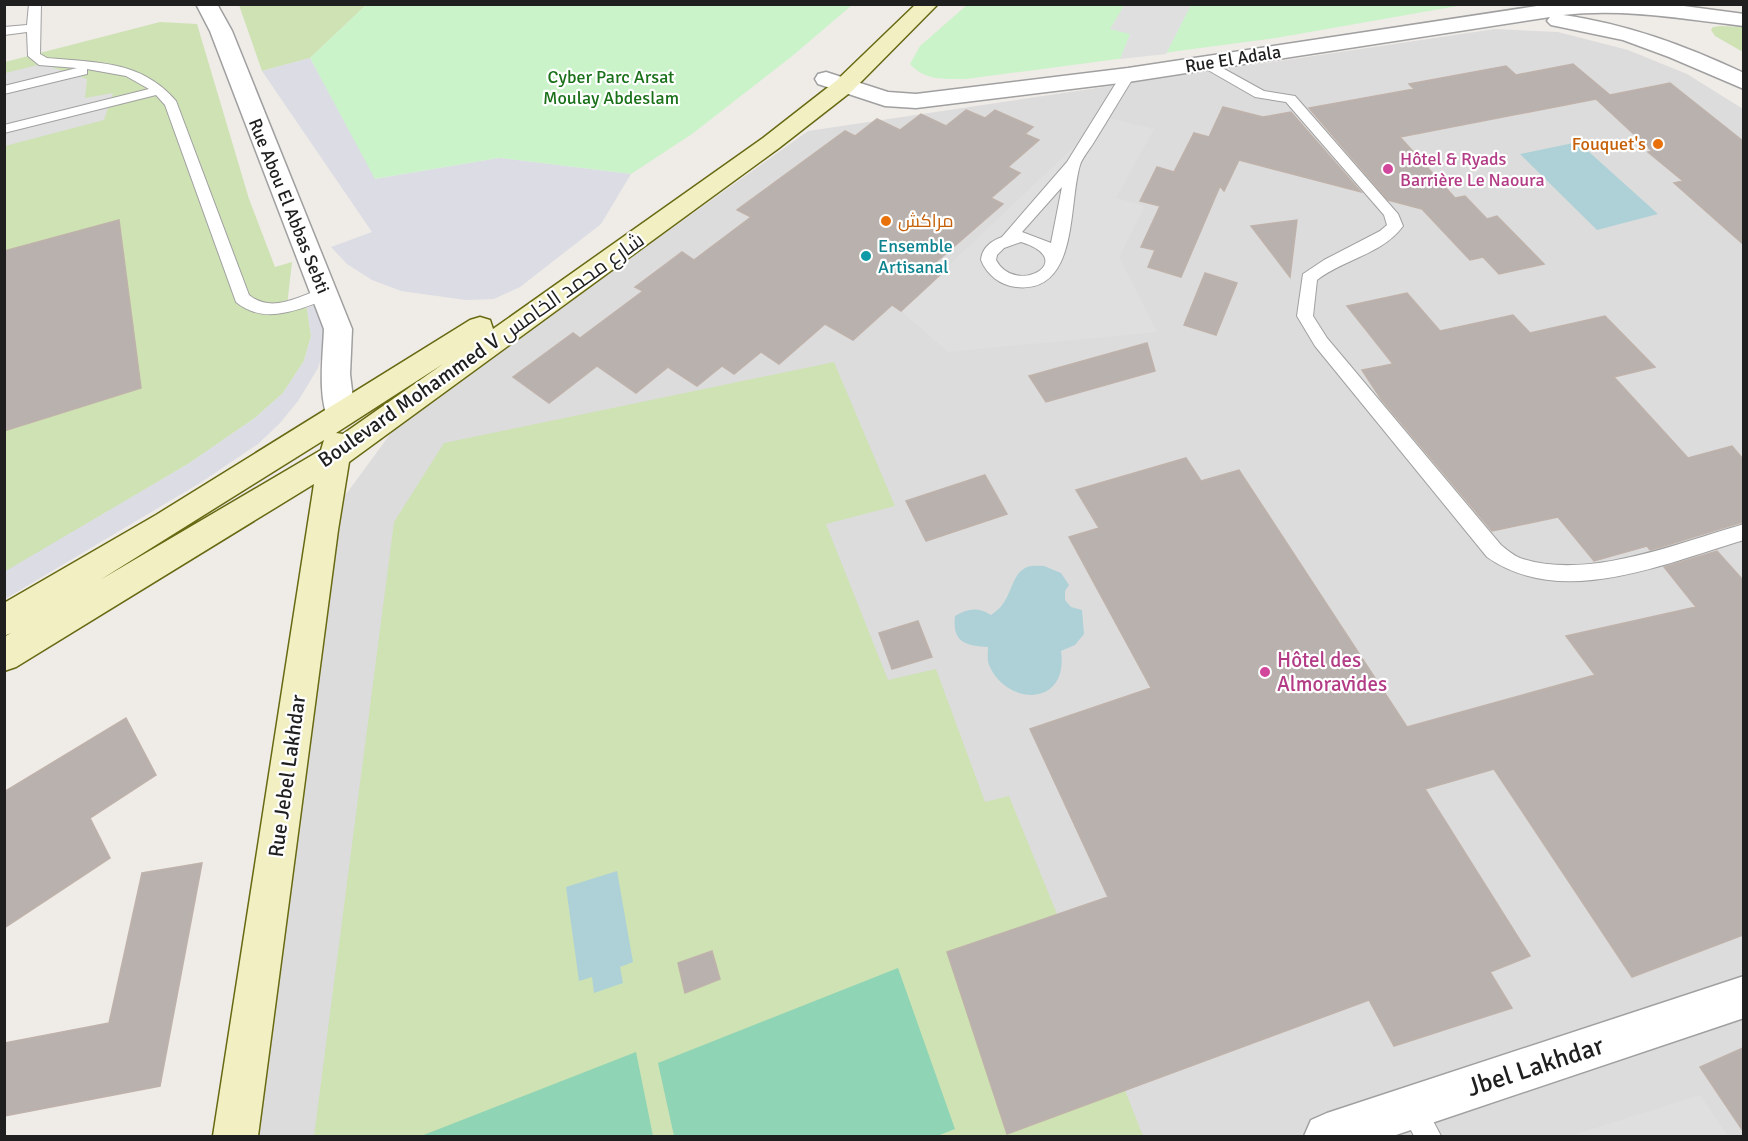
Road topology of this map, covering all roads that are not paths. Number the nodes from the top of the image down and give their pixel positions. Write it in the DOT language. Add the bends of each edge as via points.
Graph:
graph roads {
  1 [pos="35,4"];
  2 [pos="207,4"];
  3 [pos="907,4"];
  4 [pos="928,4"];
  5 [pos="1641,6"];
  6 [pos="1512,17"];
  7 [pos="1743,20"];
  8 [pos="33,28"];
  9 [pos="4,31"];
  10 [pos="1206,63"];
  11 [pos="102,66"];
  12 [pos="1128,75"];
  13 [pos="1743,81"];
  14 [pos="835,83"];
  15 [pos="4,90"];
  16 [pos="160,90"];
  17 [pos="4,129"];
  18 [pos="1073,165"];
  19 [pos="1009,238"];
  20 [pos="1055,260"];
  21 [pos="324,294"];
  22 [pos="340,415"];
  23 [pos="337,455"];
  24 [pos="1743,532"];
  25 [pos="4,621"];
  26 [pos="4,656"];
  27 [pos="1743,997"];
  28 [pos="1420,1122"];
  29 [pos="235,1137"];
  30 [pos="1328,1137"];
  1 -- 8 [label="lane"];
  2 -- 21 [label="street, Rue Abou El Abbas Sebti"];
  3 -- 14 [label="main road, Boulevard Mohammed V شارع محمد الخامس"];
  4 -- 14 [label="main road, Boulevard Mohammed V شارع محمد الخامس"];
  5 -- 6 [label="street, Rue El Adala" via="1596,5"];
  5 -- 7 [label="street, Rue El Adala"];
  5 -- 13 [label="street" via="1687,36"];
  6 -- 10 [label="street, Rue El Adala"];
  6 -- 13 [label="street" via="1568,21 1618,32 1662,46"];
  8 -- 9 [label="lane"];
  8 -- 11 [label="lane" via="34,56 44,62"];
  10 -- 12 [label="street, Rue El Adala"];
  10 -- 24 [label="lane" via="1260,94 1290,99 1391,214 1395,226 1386,237 1322,266 1309,278 1305,316 1321,342 1494,551 1512,564 1568,574 1626,564"];
  11 -- 15 [label="lane"];
  11 -- 16 [label="lane" via="137,75"];
  12 -- 14 [label="street, Rue El Adala" via="916,101 885,99"];
  12 -- 18 [label="lane"];
  14 -- 22 [label="main road, Boulevard Mohammed V شارع محمد الخامس" via="527,297"];
  14 -- 23 [label="main road, Boulevard Mohammed V شارع محمد الخامس" via="771,143"];
  16 -- 17 [label="lane"];
  16 -- 21 [label="lane" via="171,104 242,298 250,307 266,311"];
  18 -- 19 [label="lane"];
  18 -- 20 [label="lane"];
  19 -- 20 [label="lane" via="1039,242 1052,252"];
  19 -- 20 [label="lane" via="992,250 992,267 999,274 1030,281 1047,276"];
  21 -- 22 [label="street, Rue Abou El Abbas Sebti" via="338,328 336,374"];
  22 -- 23 [label="main road, Rue Jebel Lakhdar"];
  22 -- 25 [label="main road, Boulevard Mohammed V شارع محمد الخامس"];
  23 -- 26 [label="main road, Boulevard Mohammed V شارع محمد الخامس"];
  23 -- 29 [label="main road, Rue Jebel Lakhdar" via="322,530"];
  27 -- 28 [label="street, Jbel Lakhdar"];
  28 -- 30 [label="street, Jbel Lakhdar"];
}
